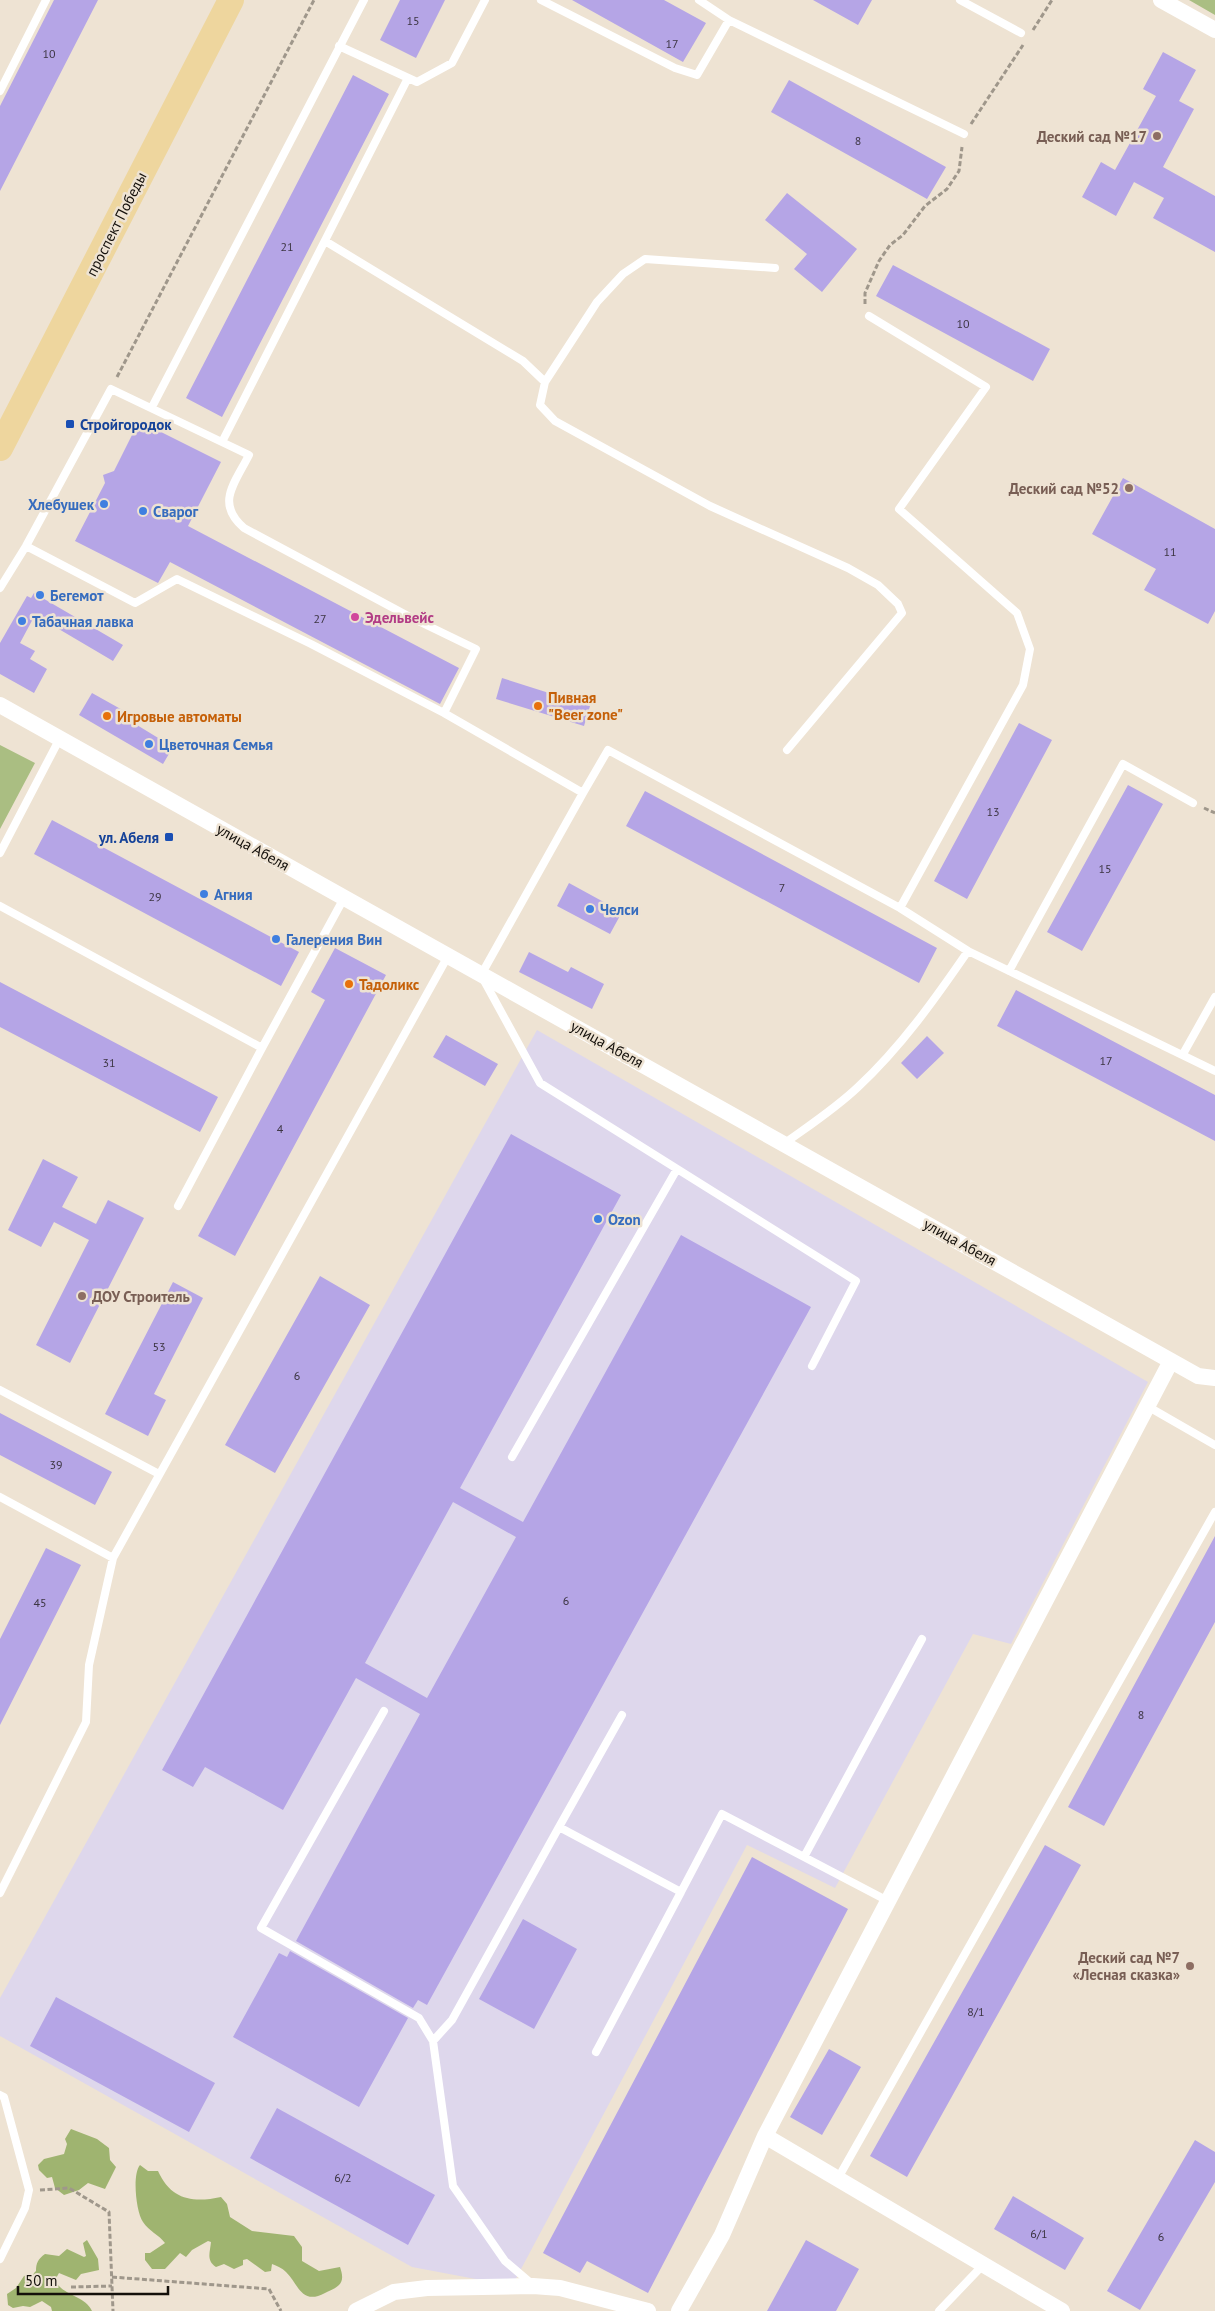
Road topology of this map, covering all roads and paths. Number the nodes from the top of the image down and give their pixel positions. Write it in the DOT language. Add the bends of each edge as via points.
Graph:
graph roads {
  1 [pos="46,0"];
  2 [pos="231,0"];
  3 [pos="314,0"];
  4 [pos="364,0"];
  5 [pos="485,0"];
  6 [pos="541,0"];
  7 [pos="699,0"];
  8 [pos="960,0"];
  9 [pos="1052,0"];
  10 [pos="1161,0"];
  11 [pos="728,20"];
  12 [pos="1215,30"];
  13 [pos="1032,32"];
  14 [pos="1024,36"];
  15 [pos="339,46"];
  16 [pos="408,78"];
  17 [pos="0,91"];
  18 [pos="964,134"];
  19 [pos="325,241"];
  20 [pos="775,268"];
  21 [pos="869,316"];
  22 [pos="545,382"];
  23 [pos="111,388"];
  24 [pos="152,407"];
  25 [pos="222,442"];
  26 [pos="0,448"];
  27 [pos="26,546"];
  28 [pos="0,588"];
  29 [pos="0,705"];
  30 [pos="444,713"];
  31 [pos="60,738"];
  32 [pos="787,750"];
  33 [pos="583,793"];
  34 [pos="1192,803"];
  35 [pos="0,853"];
  36 [pos="344,898"];
  37 [pos="0,906"];
  38 [pos="900,908"];
  39 [pos="968,951"];
  40 [pos="448,956"];
  41 [pos="1009,971"];
  42 [pos="481,975"];
  43 [pos="1215,997"];
  44 [pos="262,1048"];
  45 [pos="1183,1054"];
  46 [pos="1215,1071"];
  47 [pos="786,1143"];
  48 [pos="677,1169"];
  49 [pos="178,1206"];
  50 [pos="1171,1361"];
  51 [pos="812,1366"];
  52 [pos="1215,1378"];
  53 [pos="0,1390"];
  54 [pos="1148,1406"];
  55 [pos="1215,1445"];
  56 [pos="512,1457"];
  57 [pos="159,1474"];
  58 [pos="0,1497"];
  59 [pos="1215,1512"];
  60 [pos="113,1558"];
  61 [pos="922,1639"];
  62 [pos="384,1712"];
  63 [pos="622,1715"];
  64 [pos="560,1827"];
  65 [pos="804,1857"];
  66 [pos="681,1892"];
  67 [pos="0,1894"];
  68 [pos="888,1901"];
  69 [pos="433,2041"];
  70 [pos="596,2052"];
  71 [pos="0,2095"];
  72 [pos="765,2136"];
  73 [pos="837,2180"];
  74 [pos="29,2190"];
  75 [pos="0,2259"];
  76 [pos="983,2265"];
  77 [pos="112,2277"];
  78 [pos="112,2286"];
  79 [pos="533,2286"];
  80 [pos="71,2287"];
  81 [pos="113,2311"];
  82 [pos="281,2311"];
  83 [pos="356,2311"];
  84 [pos="648,2311"];
  85 [pos="679,2311"];
  86 [pos="939,2311"];
  87 [pos="1062,2311"];
  1 -- 17 [label="lane"];
  2 -- 26 [label="main road, проспект Победы"];
  3 -- 23 [label="path"];
  4 -- 15 [label="lane"];
  5 -- 16 [label="lane" via="452,62 417,82"];
  6 -- 11 [label="lane" via="697,76"];
  7 -- 11 [label="lane"];
  8 -- 14 [label="lane"];
  9 -- 13 [label="path"];
  10 -- 12 [label="street"];
  11 -- 18 [label="lane"];
  14 -- 18 [label="path"];
  15 -- 16 [label="lane"];
  15 -- 24 [label="lane"];
  16 -- 19 [label="lane"];
  18 -- 21 [label="path" via="959,171 953,180 925,206 878,261 865,293"];
  19 -- 22 [label="lane" via="523,361"];
  19 -- 25 [label="lane"];
  20 -- 22 [label="lane" via="646,259 623,274 597,302"];
  21 -- 38 [label="lane" via="986,386 899,509 1017,613 1030,649 1023,685"];
  22 -- 32 [label="lane" via="540,405 555,421 710,506 848,568 878,585 898,604 902,612"];
  23 -- 24 [label="lane"];
  23 -- 27 [label="lane"];
  24 -- 25 [label="lane"];
  25 -- 30 [label="lane" via="249,455 228,503 232,515 244,528 476,649"];
  27 -- 28 [label="lane"];
  27 -- 30 [label="lane" via="135,603 176,578"];
  29 -- 31 [label="street, улица Абеля"];
  30 -- 33 [label="lane"];
  31 -- 35 [label="lane"];
  31 -- 36 [label="street, улица Абеля"];
  33 -- 38 [label="lane" via="608,750"];
  33 -- 42 [label="lane"];
  34 -- 41 [label="lane" via="1122,764"];
  36 -- 40 [label="street, улица Абеля"];
  36 -- 44 [label="lane"];
  37 -- 44 [label="lane"];
  38 -- 39 [label="lane"];
  39 -- 41 [label="lane"];
  39 -- 47 [label="lane" via="885,1060 856,1089"];
  40 -- 42 [label="street, улица Абеля"];
  40 -- 57 [label="lane"];
  41 -- 45 [label="lane"];
  42 -- 47 [label="street, улица Абеля"];
  42 -- 48 [label="lane" via="540,1083"];
  43 -- 45 [label="lane"];
  44 -- 49 [label="lane"];
  45 -- 46 [label="lane"];
  47 -- 50 [label="street, улица Абеля"];
  48 -- 51 [label="lane" via="856,1281"];
  48 -- 56 [label="lane"];
  50 -- 52 [label="street, улица Абеля" via="1198,1376"];
  50 -- 54 [label="street"];
  53 -- 57 [label="lane"];
  54 -- 55 [label="lane"];
  54 -- 68 [label="street"];
  57 -- 60 [label="lane"];
  58 -- 60 [label="lane"];
  59 -- 73 [label="lane"];
  60 -- 67 [label="lane" via="89,1665 86,1722"];
  61 -- 65 [label="lane"];
  62 -- 69 [label="lane" via="260,1928 419,2018"];
  63 -- 64 [label="lane"];
  64 -- 66 [label="lane"];
  64 -- 69 [label="lane" via="452,2020"];
  65 -- 66 [label="lane" via="722,1814"];
  65 -- 68 [label="lane"];
  66 -- 70 [label="lane"];
  68 -- 72 [label="street"];
  69 -- 79 [label="lane" via="453,2186 505,2262"];
  71 -- 74 [label="lane" via="4,2097"];
  72 -- 73 [label="street"];
  72 -- 85 [label="street" via="722,2235"];
  73 -- 76 [label="street"];
  74 -- 75 [label="lane" via="25,2208"];
  74 -- 77 [label="path" via="69,2188 109,2212"];
  76 -- 86 [label="lane"];
  76 -- 87 [label="street"];
  77 -- 78 [label="path"];
  77 -- 82 [label="path" via="269,2289"];
  78 -- 80 [label="path"];
  78 -- 81 [label="path"];
  79 -- 83 [label="street" via="427,2288 394,2292"];
  79 -- 84 [label="street" via="560,2288"];
}
